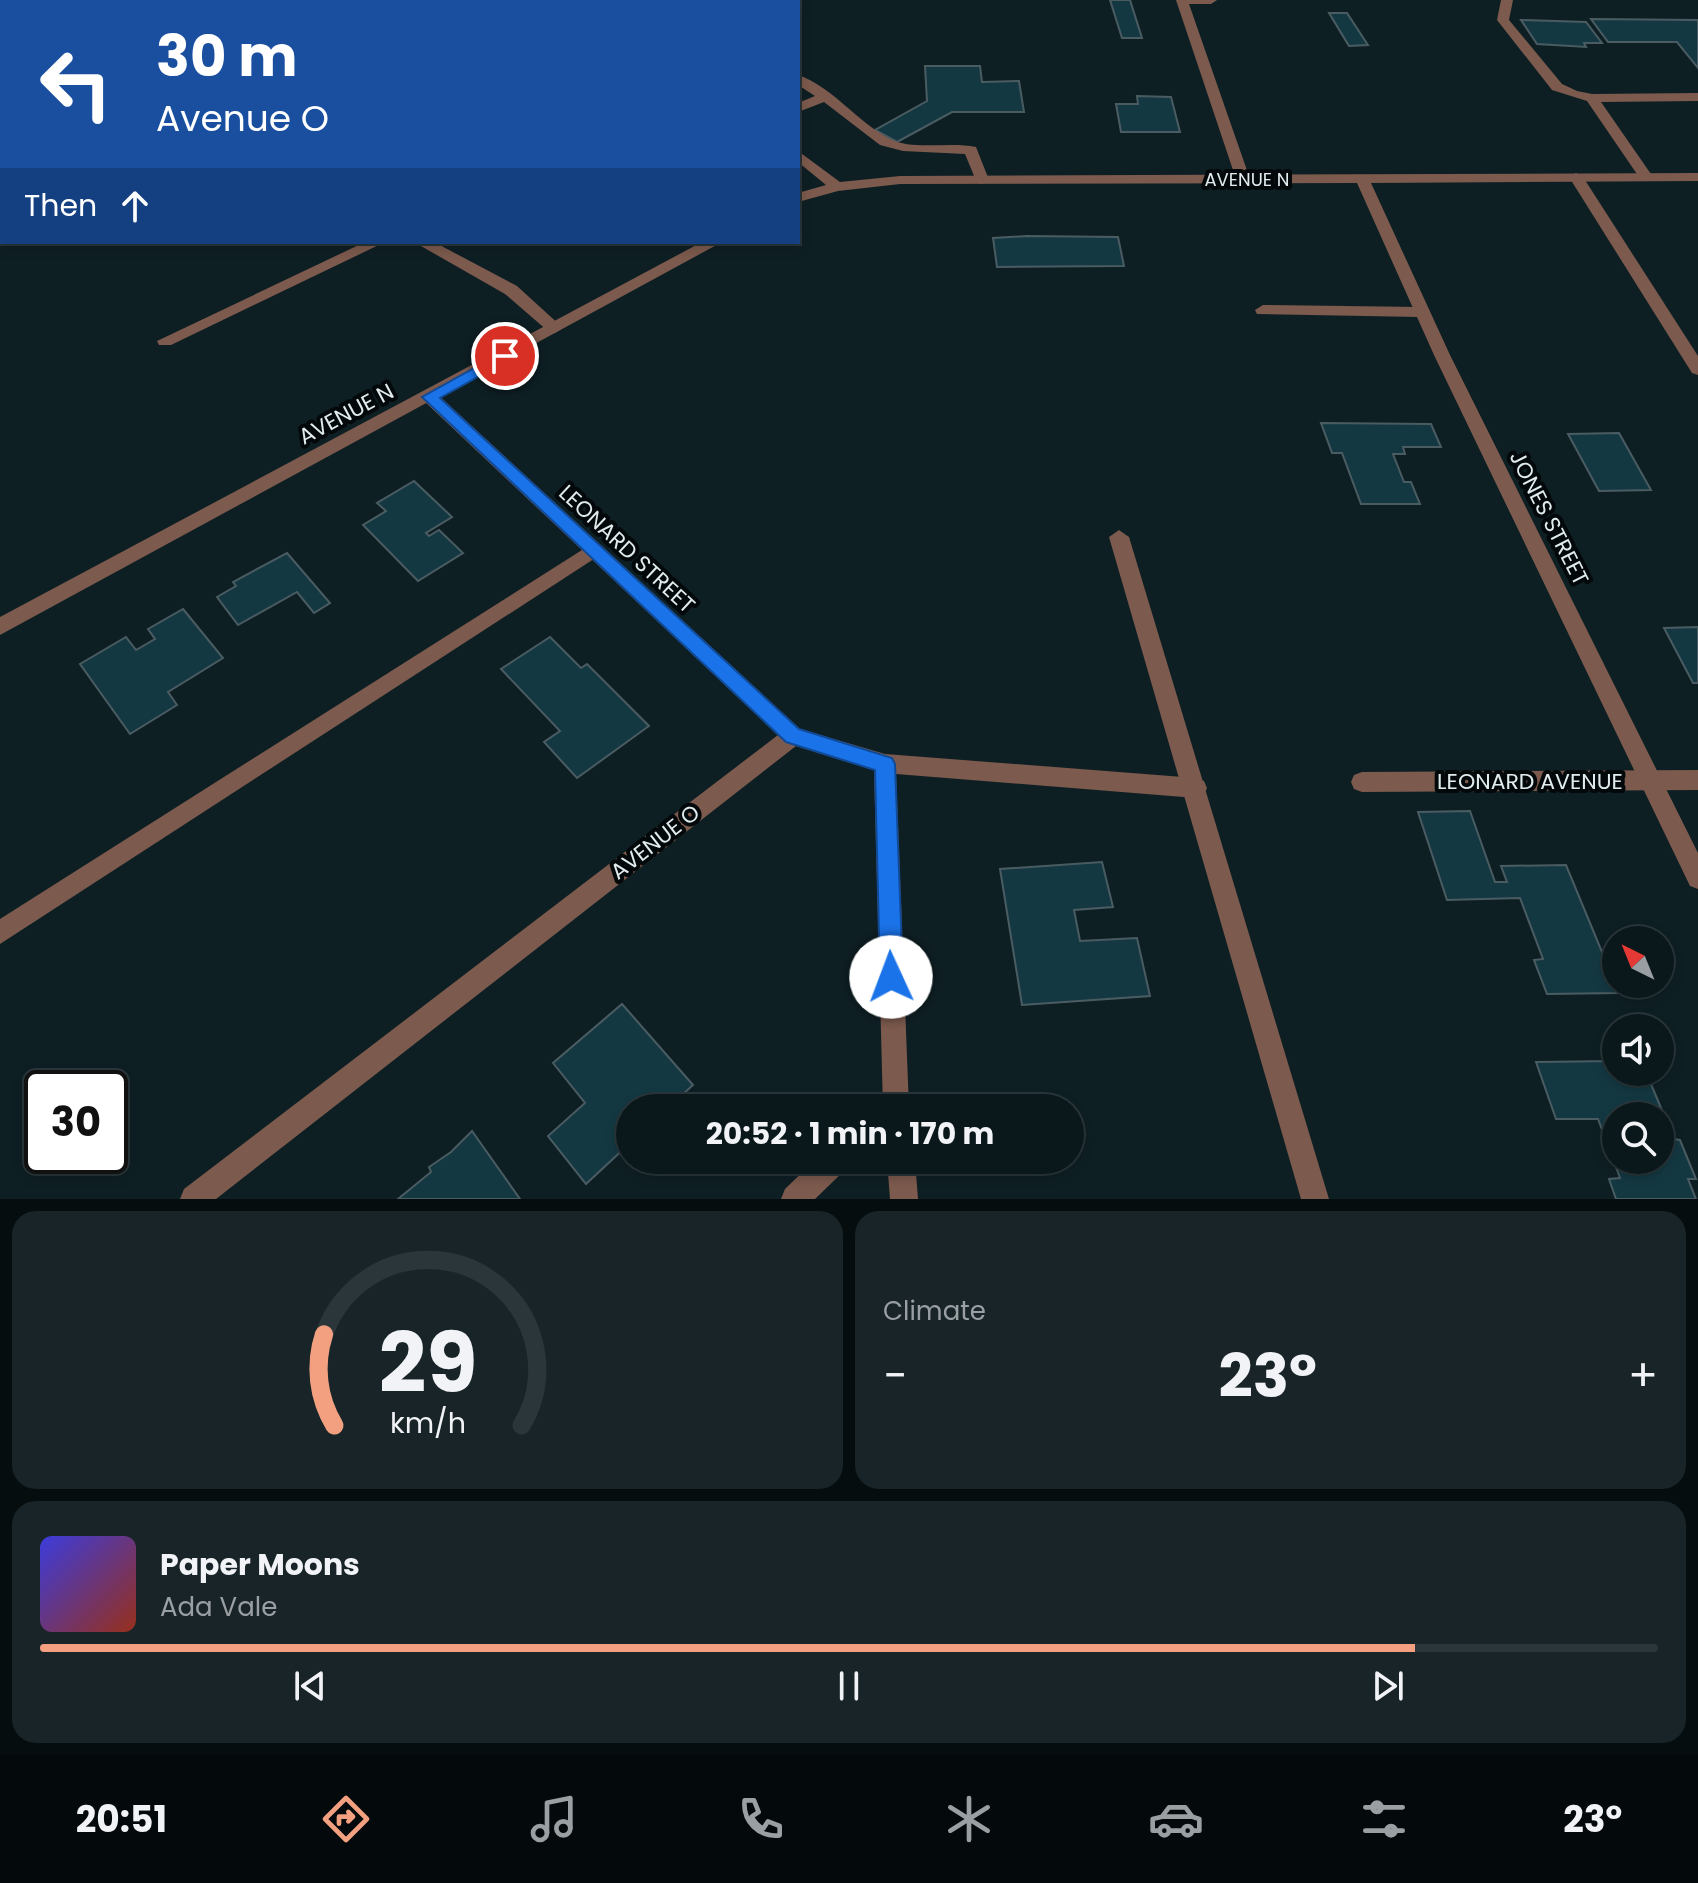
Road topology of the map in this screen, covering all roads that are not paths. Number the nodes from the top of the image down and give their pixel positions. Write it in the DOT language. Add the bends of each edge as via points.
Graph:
graph roads {
  1 [pos="1182,0"];
  2 [pos="1211,0"];
  3 [pos="1507,0"];
  4 [pos="800,80"];
  5 [pos="825,97"];
  6 [pos="1698,97"];
  7 [pos="1592,98"];
  8 [pos="800,107"];
  9 [pos="800,157"];
  10 [pos="1576,177"];
  11 [pos="1646,177"];
  12 [pos="1698,177"];
  13 [pos="1362,178"];
  14 [pos="1243,179"];
  15 [pos="982,180"];
  16 [pos="837,187"];
  17 [pos="800,197"];
  18 [pos="373,244"];
  19 [pos="426,244"];
  20 [pos="710,244"];
  21 [pos="1263,310"];
  22 [pos="1419,312"];
  23 [pos="555,328"];
  24 [pos="165,341"];
  25 [pos="1698,369"];
  26 [pos="430,397"];
  27 [pos="1119,537"];
  28 [pos="593,550"];
  29 [pos="0,627"];
  30 [pos="793,736"];
  31 [pos="885,764"];
  32 [pos="1698,780"];
  33 [pos="1654,781"];
  34 [pos="1362,782"];
  35 [pos="1196,788"];
  36 [pos="1698,878"];
  37 [pos="0,933"];
  38 [pos="893,1094"];
  39 [pos="821,1174"];
  40 [pos="902,1174"];
  41 [pos="194,1199"];
  42 [pos="795,1199"];
  43 [pos="904,1199"];
  44 [pos="1315,1199"];
  1 -- 2 [label="street"];
  1 -- 14 [label="street"];
  3 -- 7 [label="street" via="1503,20 1557,87"];
  4 -- 5 [label="street"];
  5 -- 8 [label="street"];
  5 -- 15 [label="street" via="885,142 971,150"];
  6 -- 7 [label="street"];
  7 -- 11 [label="street"];
  9 -- 16 [label="street"];
  10 -- 11 [label="street, AVENUE N"];
  10 -- 13 [label="street, AVENUE N"];
  10 -- 25 [label="street"];
  11 -- 12 [label="street, AVENUE N"];
  13 -- 14 [label="street, AVENUE N"];
  13 -- 22 [label="street, JONES STREET"];
  14 -- 15 [label="street, AVENUE N"];
  15 -- 16 [label="street, AVENUE N"];
  16 -- 17 [label="street, AVENUE N"];
  18 -- 24 [label="street"];
  19 -- 23 [label="street" via="511,290"];
  20 -- 23 [label="street, AVENUE N"];
  21 -- 22 [label="street"];
  22 -- 33 [label="street, JONES STREET"];
  23 -- 26 [label="street, AVENUE N"];
  26 -- 28 [label="street, LEONARD STREET"];
  26 -- 29 [label="street, AVENUE N"];
  27 -- 35 [label="street"];
  28 -- 30 [label="street, LEONARD STREET"];
  28 -- 37 [label="street"];
  30 -- 31 [label="street"];
  30 -- 41 [label="street, AVENUE O"];
  31 -- 35 [label="street"];
  31 -- 38 [label="street"];
  32 -- 33 [label="street, LEONARD AVENUE"];
  33 -- 34 [label="street, LEONARD AVENUE"];
  33 -- 36 [label="street, JONES STREET"];
  35 -- 44 [label="street"];
  39 -- 42 [label="street"];
  40 -- 43 [label="street"];
}
